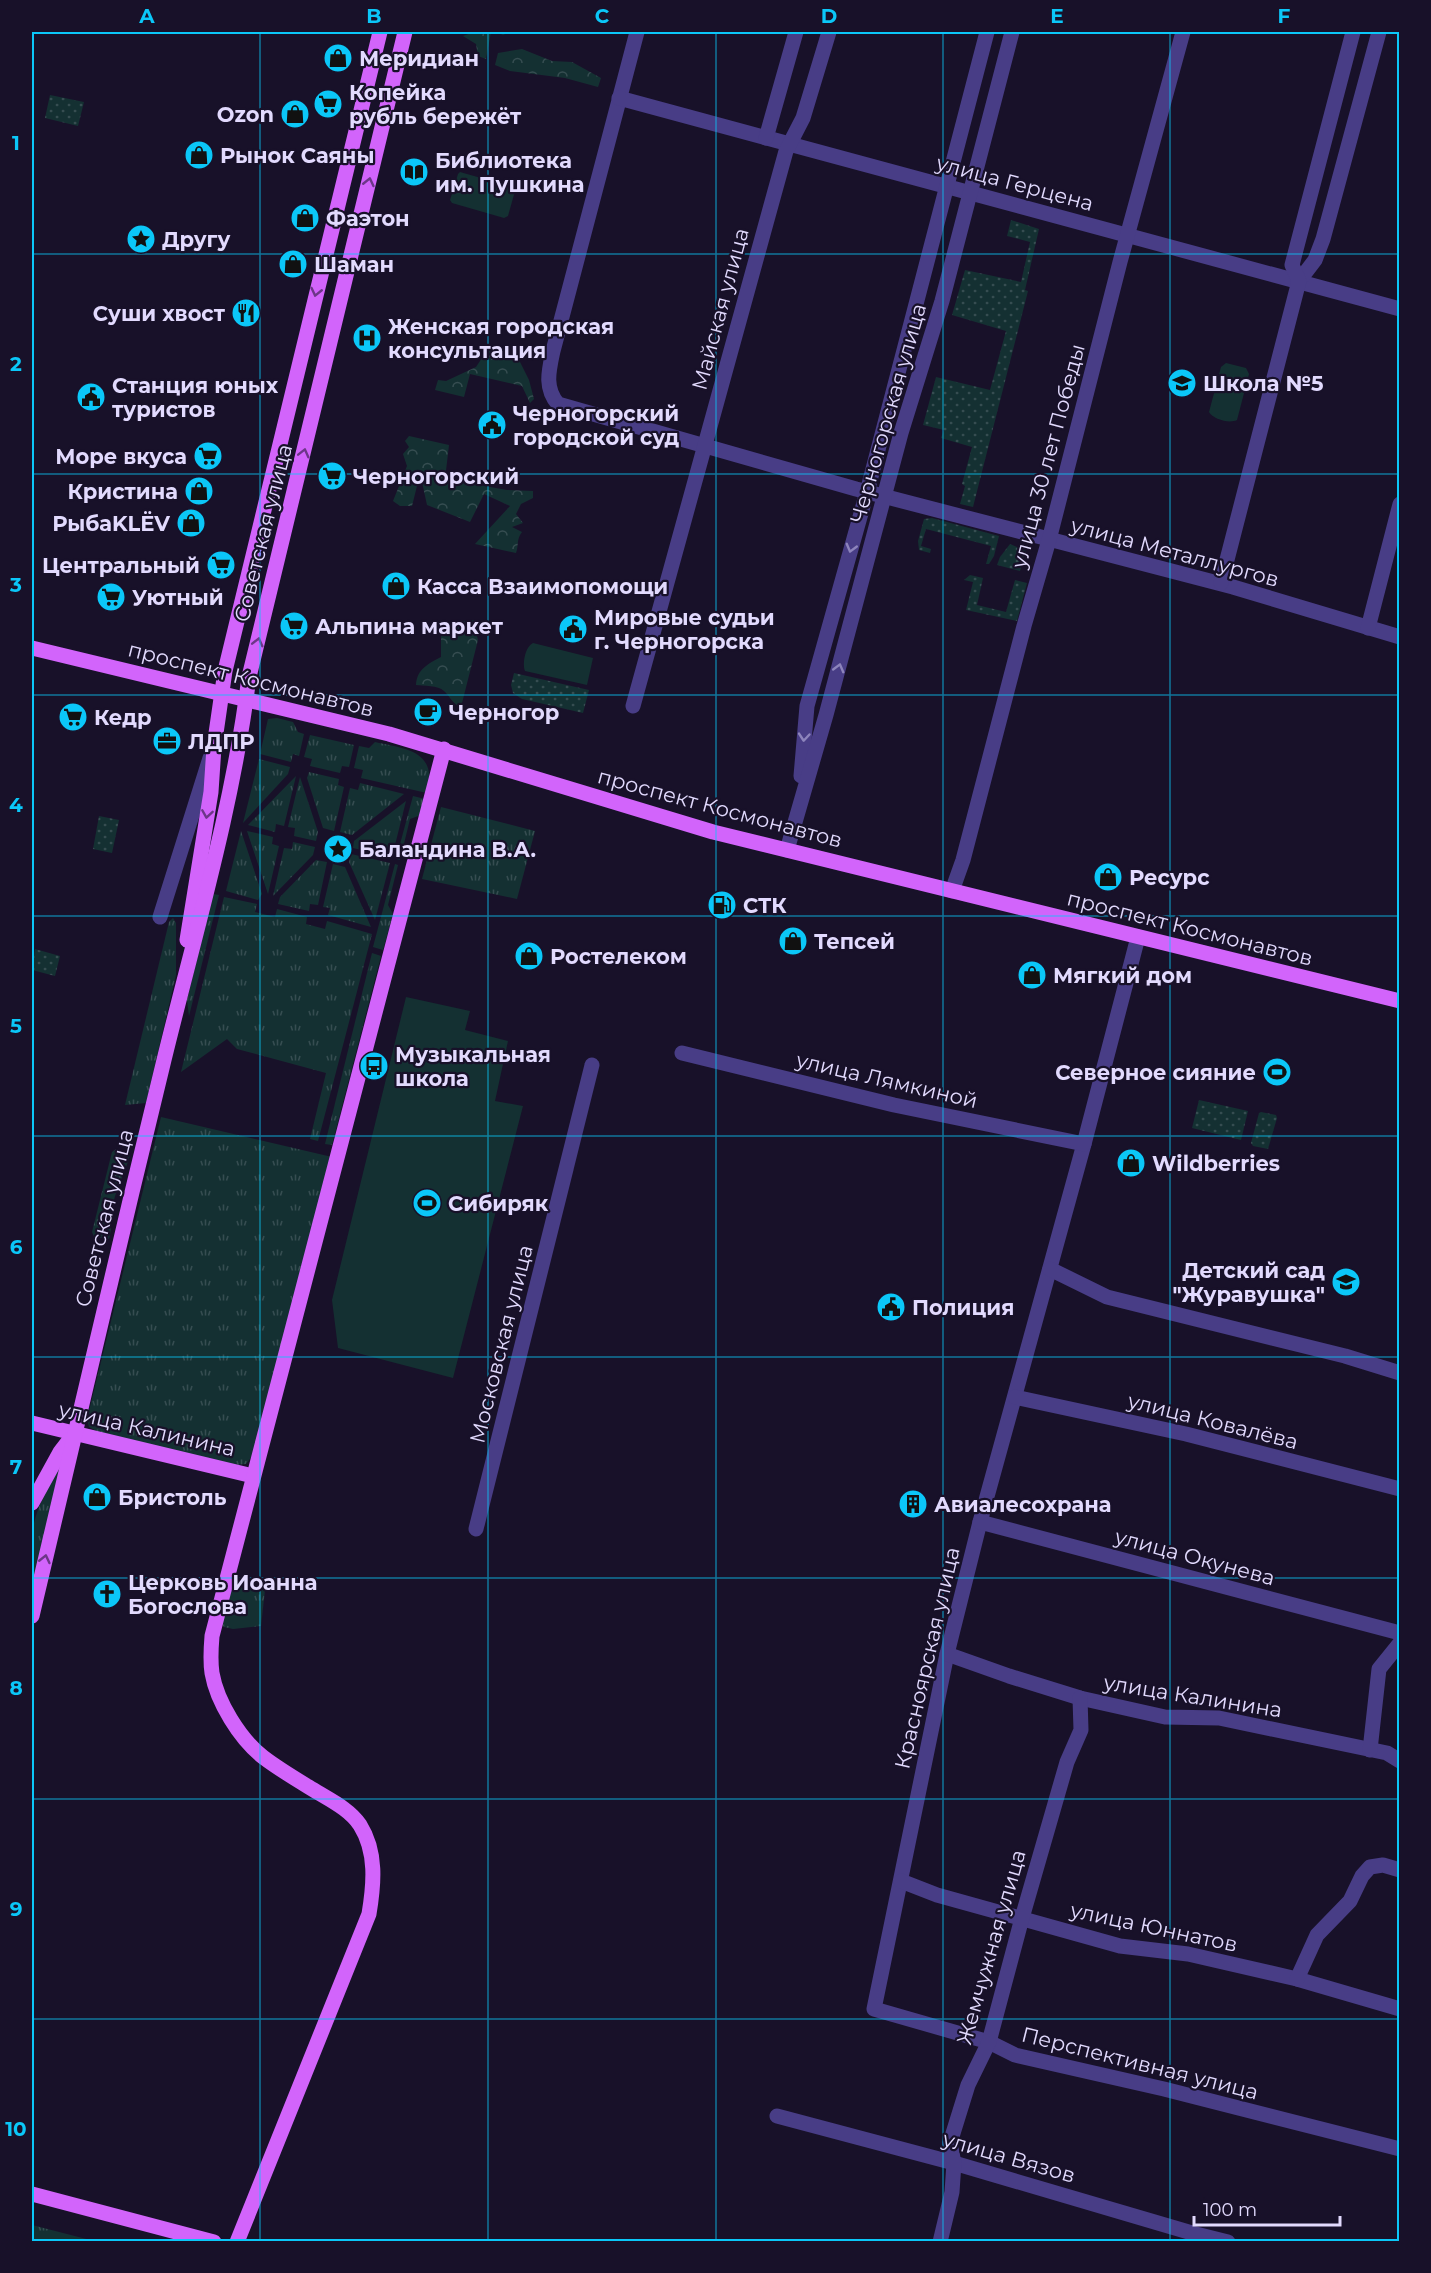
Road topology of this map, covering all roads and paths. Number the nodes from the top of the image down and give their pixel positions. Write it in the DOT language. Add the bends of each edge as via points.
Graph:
graph roads {
  1 [pos="380,32"];
  2 [pos="405,32"];
  3 [pos="637,32"];
  4 [pos="796,32"];
  5 [pos="829,32"];
  6 [pos="987,32"];
  7 [pos="1012,32"];
  8 [pos="1182,32"];
  9 [pos="1353,32"];
  10 [pos="1379,32"];
  11 [pos="619,98"];
  12 [pos="766,138"];
  13 [pos="789,144"];
  14 [pos="946,186"];
  15 [pos="969,192"];
  16 [pos="1128,236"];
  17 [pos="1299,281"];
  18 [pos="1400,309"];
  19 [pos="701,445"];
  20 [pos="867,492"];
  21 [pos="884,496"];
  22 [pos="1400,504"];
  23 [pos="1049,540"];
  24 [pos="1221,583"];
  25 [pos="1368,628"];
  26 [pos="1400,637"];
  27 [pos="32,648"];
  28 [pos="222,694"];
  29 [pos="246,700"];
  30 [pos="633,706"];
  31 [pos="214,747"];
  32 [pos="444,749"];
  33 [pos="799,805"];
  34 [pos="787,850"];
  35 [pos="952,891"];
  36 [pos="160,917"];
  37 [pos="1138,937"];
  38 [pos="1400,1001"];
  39 [pos="177,1011"];
  40 [pos="682,1053"];
  41 [pos="592,1065"];
  42 [pos="1084,1144"];
  43 [pos="1050,1269"];
  44 [pos="1400,1373"];
  45 [pos="1016,1397"];
  46 [pos="32,1423"];
  47 [pos="74,1434"];
  48 [pos="254,1476"];
  49 [pos="1400,1489"];
  50 [pos="32,1503"];
  51 [pos="980,1522"];
  52 [pos="476,1529"];
  53 [pos="32,1616"];
  54 [pos="1400,1633"];
  55 [pos="1400,1643"];
  56 [pos="947,1654"];
  57 [pos="1080,1698"];
  58 [pos="1370,1750"];
  59 [pos="1400,1761"];
  60 [pos="1400,1870"];
  61 [pos="902,1881"];
  62 [pos="1022,1918"];
  63 [pos="1297,1979"];
  64 [pos="874,2009"];
  65 [pos="1400,2009"];
  66 [pos="989,2042"];
  67 [pos="777,2116"];
  68 [pos="1400,2149"];
  69 [pos="954,2163"];
  70 [pos="32,2194"];
  71 [pos="214,2241"];
  72 [pos="237,2241"];
  73 [pos="940,2241"];
  74 [pos="1228,2241"];
  1 -- 28 [label="main road, Советская улица, one-way"];
  29 -- 2 [label="main road, Советская улица, one-way"];
  3 -- 11 [label="street, улица Металлургов"];
  4 -- 12 [label="street"];
  5 -- 13 [label="street, Майская улица" via="803,118"];
  6 -- 14 [label="street, Черногорская улица"];
  7 -- 15 [label="street, Черногорская улица"];
  8 -- 16 [label="street, улица 30 лет Победы"];
  9 -- 17 [label="street" via="1292,265"];
  10 -- 17 [label="street" via="1323,239 1315,260"];
  11 -- 12 [label="street, улица Герцена"];
  11 -- 19 [label="street, улица Металлургов" via="562,312 548,386 558,404"];
  12 -- 13 [label="street, улица Герцена"];
  13 -- 14 [label="street, улица Герцена"];
  13 -- 19 [label="street, Майская улица"];
  14 -- 15 [label="street, улица Герцена"];
  14 -- 20 [label="street, Черногорская улица"];
  15 -- 16 [label="street, улица Герцена"];
  15 -- 21 [label="street, Черногорская улица" via="942,301"];
  16 -- 17 [label="street, улица Герцена"];
  16 -- 23 [label="street, улица 30 лет Победы"];
  17 -- 18 [label="street, улица Герцена"];
  17 -- 24 [label="street"];
  19 -- 20 [label="street, улица Металлургов"];
  19 -- 30 [label="street, Майская улица"];
  20 -- 21 [label="street, улица Металлургов"];
  20 -- 33 [label="street, Черногорская улица, one-way" via="807,706"];
  21 -- 23 [label="street, улица Металлургов"];
  33 -- 21 [label="street, Черногорская улица, one-way"];
  22 -- 25 [label="street"];
  23 -- 24 [label="street, улица Металлургов"];
  23 -- 35 [label="street, улица 30 лет Победы"];
  24 -- 25 [label="street, улица Металлургов"];
  25 -- 26 [label="street, улица Металлургов"];
  27 -- 28 [label="main road, проспект Космонавтов"];
  28 -- 29 [label="main road, проспект Космонавтов"];
  28 -- 31 [label="main road, Советская улица"];
  29 -- 32 [label="main road, проспект Космонавтов"];
  29 -- 39 [label="main road, Советская улица" via="239,752"];
  31 -- 36 [label="street"];
  31 -- 39 [label="main road, Советская улица, one-way" via="211,792"];
  32 -- 34 [label="main road, проспект Космонавтов" via="670,820"];
  32 -- 48 [label="main road"];
  33 -- 34 [label="street, Черногорская улица"];
  34 -- 35 [label="main road, проспект Космонавтов"];
  35 -- 37 [label="main road, проспект Космонавтов"];
  37 -- 38 [label="main road, проспект Космонавтов"];
  37 -- 42 [label="street, Красноярская улица"];
  39 -- 47 [label="main road, Советская улица"];
  40 -- 42 [label="street, улица Лямкиной" via="894,1105"];
  41 -- 52 [label="street, Московская улица"];
  42 -- 43 [label="street, Красноярская улица"];
  43 -- 44 [label="street" via="1107,1297"];
  43 -- 45 [label="street, Красноярская улица"];
  45 -- 49 [label="street, улица Ковалёва" via="1186,1434"];
  45 -- 51 [label="street, Красноярская улица"];
  46 -- 47 [label="main road, улица Калинина"];
  47 -- 48 [label="main road, улица Калинина"];
  47 -- 50 [label="main road, Советская улица"];
  53 -- 47 [label="main road, Советская улица, one-way"];
  48 -- 72 [label="main road" via="212,1636 212,1675 234,1723 263,1757 348,1811 360,1824 374,1868 374,1887 369,1914"];
  51 -- 54 [label="street, улица Окунева"];
  51 -- 56 [label="street, Красноярская улица"];
  55 -- 58 [label="street" via="1380,1669"];
  56 -- 57 [label="street, улица Калинина"];
  56 -- 61 [label="street, Красноярская улица"];
  57 -- 58 [label="street, улица Калинина" via="1165,1717 1219,1718"];
  57 -- 62 [label="street, Жемчужная улица" via="1081,1730 1067,1762"];
  58 -- 59 [label="street, улица Калинина"];
  60 -- 63 [label="street" via="1383,1865 1370,1867 1350,1901 1317,1935"];
  61 -- 62 [label="street, улица Юннатов" via="937,1895"];
  61 -- 64 [label="street, Красноярская улица"];
  62 -- 63 [label="street, улица Юннатов" via="1120,1946 1188,1954"];
  62 -- 66 [label="street, Жемчужная улица"];
  63 -- 65 [label="street, улица Юннатов"];
  64 -- 66 [label="street, Перспективная улица"];
  66 -- 68 [label="street, Перспективная улица" via="1015,2055"];
  66 -- 69 [label="street, Жемчужная улица" via="968,2085 950,2144"];
  67 -- 69 [label="street, улица Вязов"];
  69 -- 73 [label="street, Жемчужная улица" via="952,2192"];
  69 -- 74 [label="street, улица Вязов"];
  70 -- 71 [label="main road"];
}
